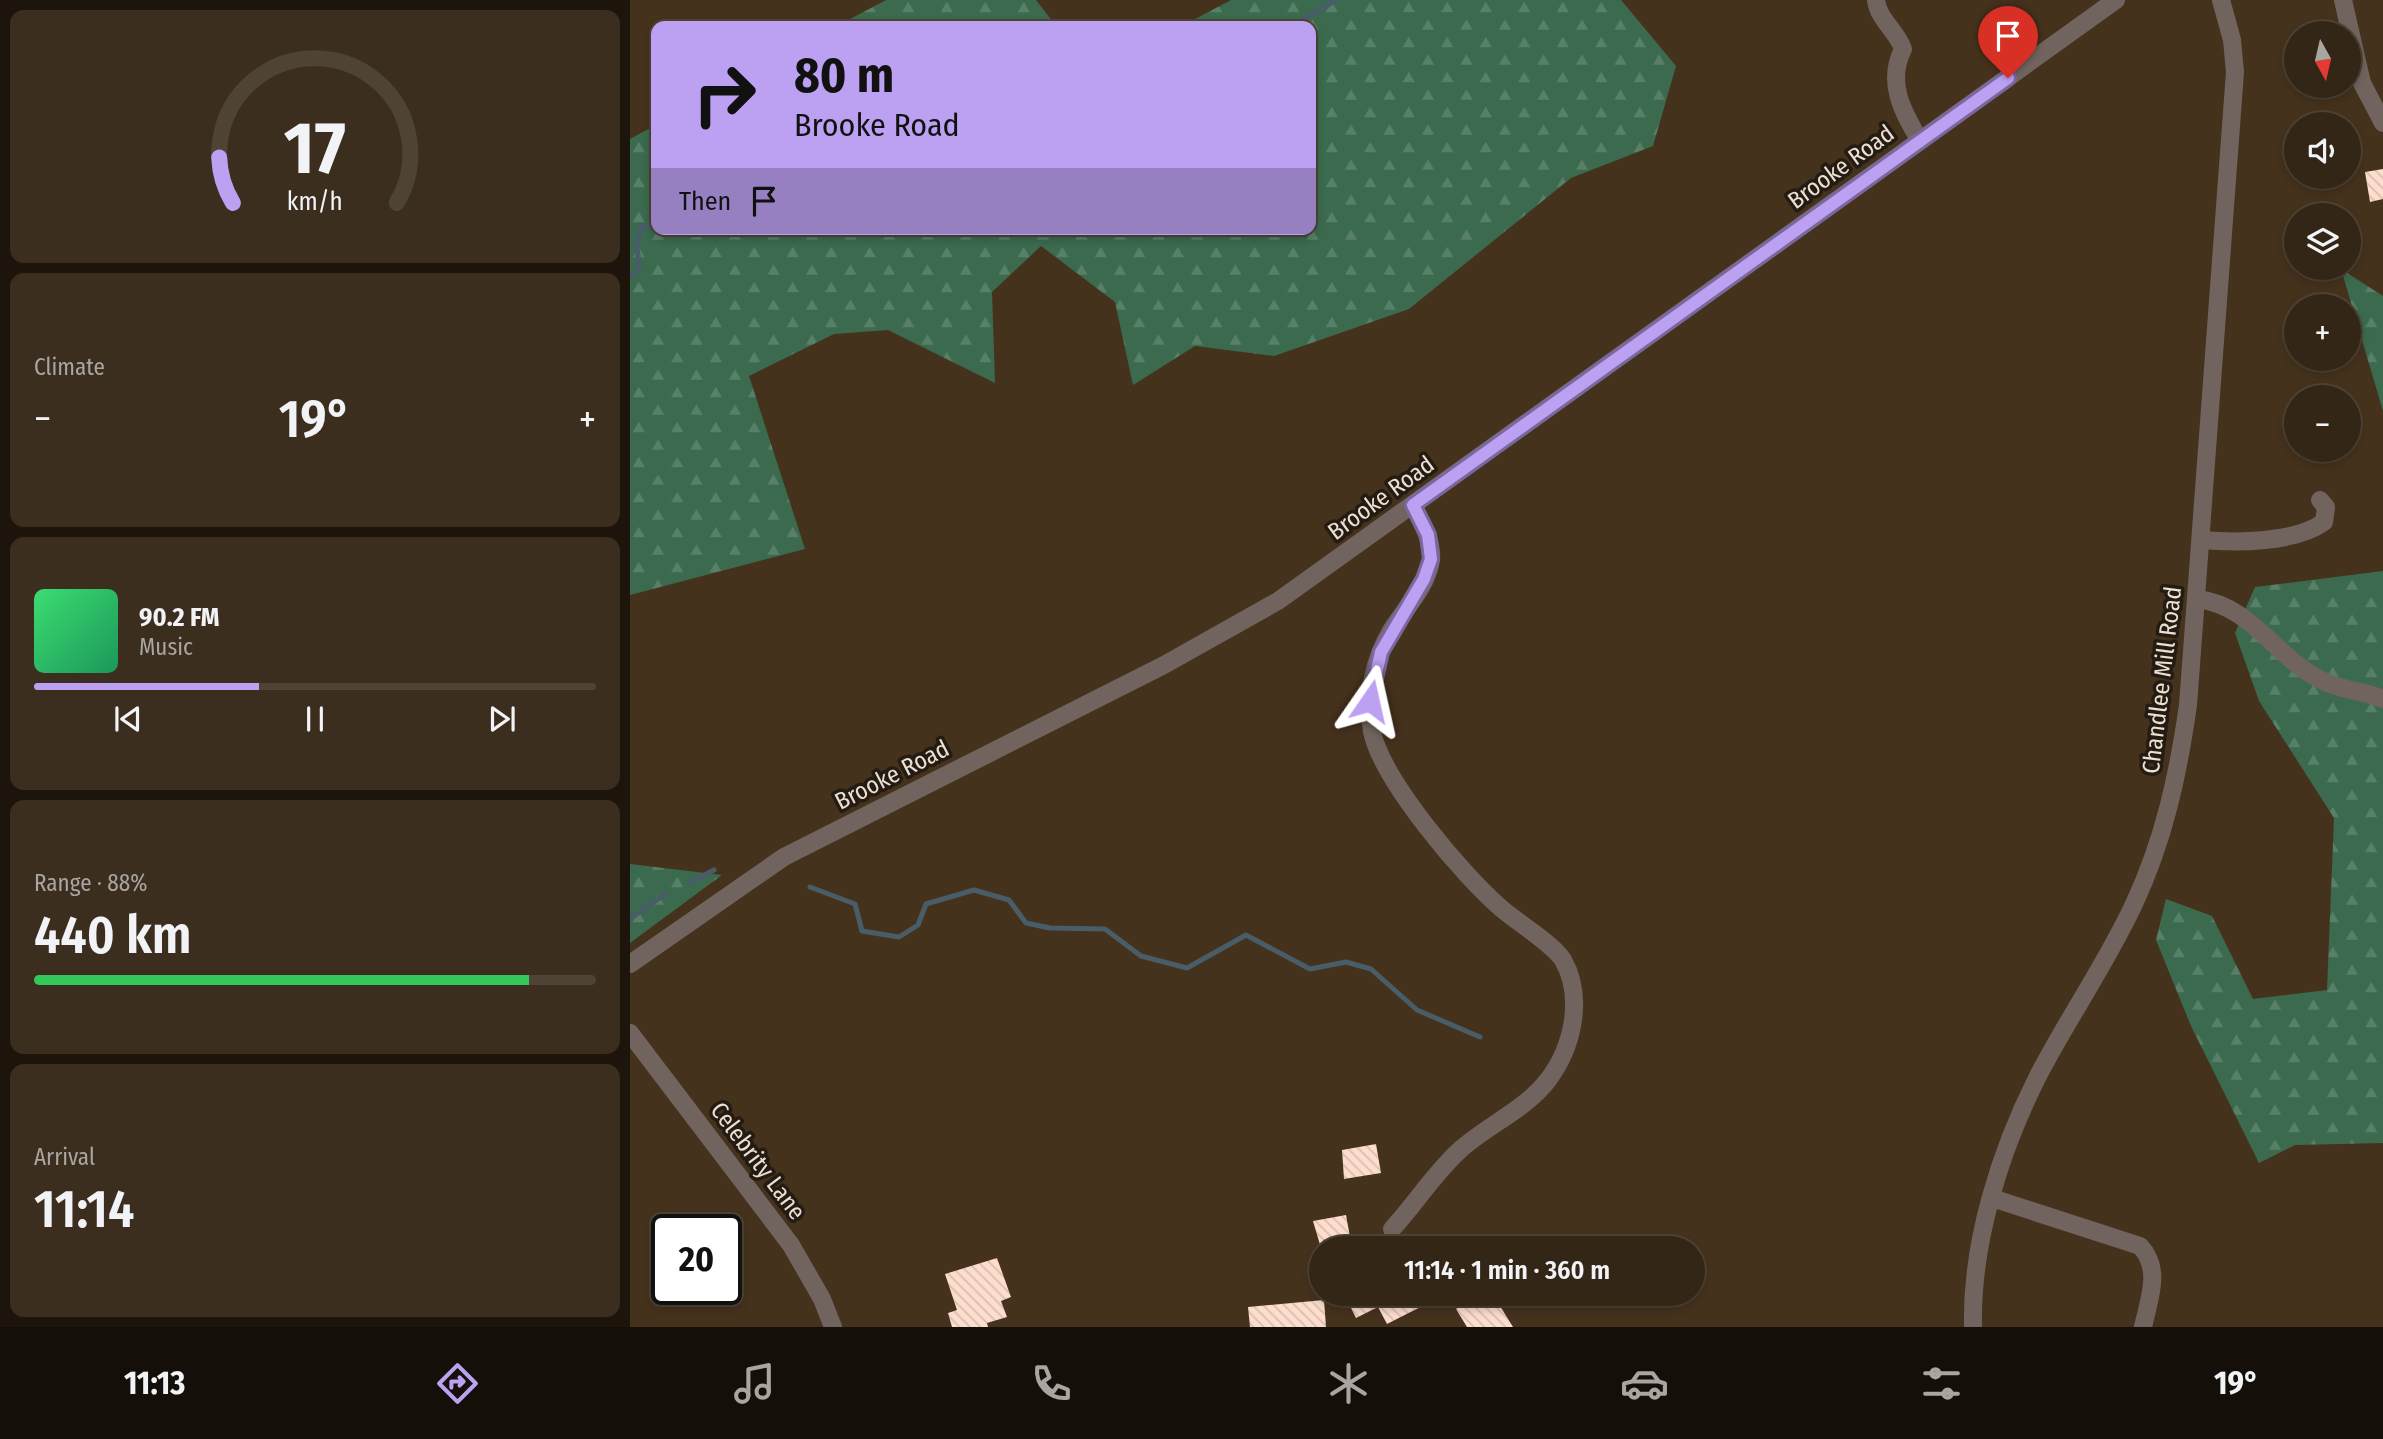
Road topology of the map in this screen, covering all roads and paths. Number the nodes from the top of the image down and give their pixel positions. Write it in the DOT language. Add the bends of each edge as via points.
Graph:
graph roads {
  1 [pos="1876,0"];
  2 [pos="2116,0"];
  3 [pos="2221,0"];
  4 [pos="2343,0"];
  5 [pos="2383,123"];
  6 [pos="1920,141"];
  7 [pos="2320,500"];
  8 [pos="1413,505"];
  9 [pos="2201,540"];
  10 [pos="2197,598"];
  11 [pos="2383,699"];
  12 [pos="630,964"];
  13 [pos="630,1033"];
  14 [pos="1992,1198"];
  15 [pos="1392,1229"];
  16 [pos="833,1327"];
  17 [pos="1973,1327"];
  18 [pos="2143,1327"];
  1 -- 6 [label="street" via="1903,49 1898,59 1897,95"];
  2 -- 6 [label="street, Brooke Road"];
  3 -- 9 [label="street, Chandlee Mill Road" via="2235,72"];
  4 -- 5 [label="street" via="2362,83"];
  6 -- 8 [label="street, Brooke Road"];
  7 -- 9 [label="street" via="2326,507 2324,522 2313,530 2256,541"];
  8 -- 12 [label="street, Brooke Road" via="1278,601 1164,666 784,857"];
  8 -- 15 [label="street" via="1428,535 1431,559 1381,652 1370,701 1372,732 1380,754 1454,862 1500,908 1561,957 1574,996 1572,1034 1548,1080 1460,1149"];
  9 -- 10 [label="street, Chandlee Mill Road"];
  10 -- 11 [label="street" via="2238,612 2297,666 2322,681"];
  10 -- 14 [label="street, Chandlee Mill Road" via="2179,771 2162,838 2133,906 2037,1078"];
  13 -- 16 [label="street, Celebrity Lane" via="792,1245"];
  14 -- 17 [label="street, Chandlee Mill Road" via="1980,1248"];
  14 -- 18 [label="street" via="2140,1246 2150,1256 2154,1272"];
}
